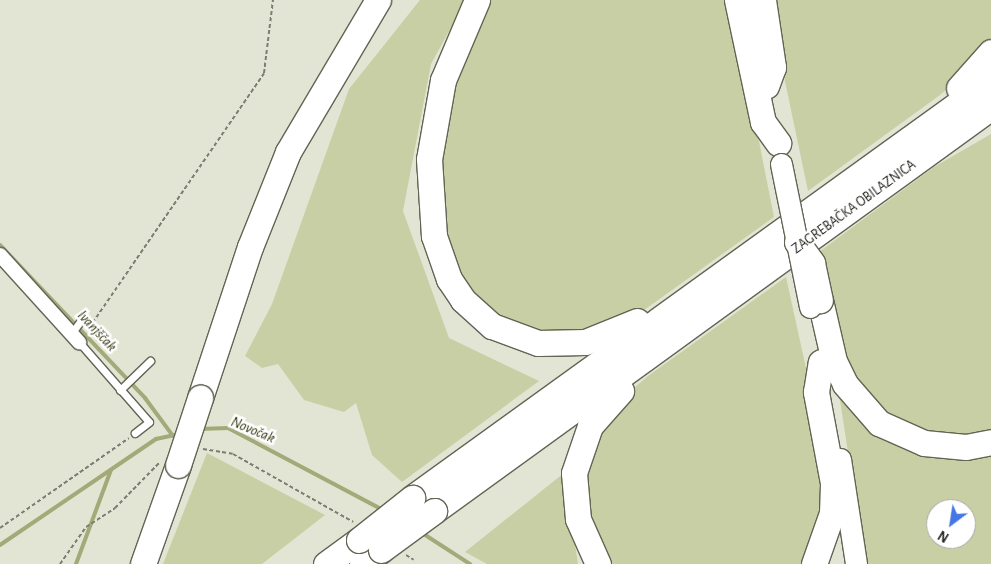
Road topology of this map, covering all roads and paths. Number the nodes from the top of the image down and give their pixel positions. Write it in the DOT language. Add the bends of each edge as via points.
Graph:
graph roads {
  1 [pos="273,0"];
  2 [pos="378,0"];
  3 [pos="477,0"];
  4 [pos="737,0"];
  5 [pos="750,0"];
  6 [pos="763,0"];
  7 [pos="991,52"];
  8 [pos="991,80"];
  9 [pos="766,86"];
  10 [pos="991,107"];
  11 [pos="991,126"];
  12 [pos="780,153"];
  13 [pos="861,174"];
  14 [pos="864,200"];
  15 [pos="797,242"];
  16 [pos="756,250"];
  17 [pos="0,255"];
  18 [pos="815,303"];
  19 [pos="717,306"];
  20 [pos="81,320"];
  21 [pos="74,336"];
  22 [pos="150,361"];
  23 [pos="821,362"];
  24 [pos="122,388"];
  25 [pos="135,434"];
  26 [pos="991,442"];
  27 [pos="179,459"];
  28 [pos="0,528"];
  29 [pos="372,546"];
  30 [pos="414,560"];
  31 [pos="60,564"];
  32 [pos="143,564"];
  33 [pos="326,564"];
  34 [pos="598,564"];
  35 [pos="814,564"];
  36 [pos="856,564"];
  1 -- 21 [label="path" via="264,73"];
  2 -- 27 [label="highway, bridge" via="288,152 250,248"];
  3 -- 16 [label="highway" via="443,80 430,152 428,196 440,259 449,279 477,314 514,337 563,345 585,342 635,322 726,259"];
  4 -- 12 [label="highway" via="763,122"];
  5 -- 9 [label="main road"];
  6 -- 9 [label="highway" via="773,67"];
  7 -- 13 [label="highway" via="952,94 876,149"];
  8 -- 13 [label="highway, ZAGREBAČKA OBILAZNICA"];
  9 -- 12 [label="main road"];
  10 -- 14 [label="highway, ZAGREBAČKA OBILAZNICA"];
  11 -- 14 [label="highway" via="889,194"];
  12 -- 15 [label="main road, bridge"];
  13 -- 16 [label="highway, ZAGREBAČKA OBILAZNICA"];
  14 -- 19 [label="highway, ZAGREBAČKA OBILAZNICA"];
  15 -- 18 [label="highway, bridge" via="812,263"];
  16 -- 29 [label="highway, ZAGREBAČKA OBILAZNICA, bridge" via="412,498"];
  17 -- 21 [label="street"];
  18 -- 23 [label="main road"];
  18 -- 26 [label="highway" via="845,384 879,423 924,443 966,447"];
  19 -- 29 [label="highway, ZAGREBAČKA OBILAZNICA, bridge" via="434,511"];
  19 -- 34 [label="highway" via="694,336 608,402 581,446 573,495 584,539"];
  20 -- 21 [label="lane"];
  21 -- 24 [label="lane"];
  22 -- 24 [label="lane"];
  23 -- 35 [label="highway" via="816,392 832,484 832,513"];
  23 -- 36 [label="main road"];
  24 -- 25 [label="lane" via="149,422"];
  25 -- 28 [label="path"];
  27 -- 29 [label="path" via="233,454"];
  27 -- 31 [label="path" via="86,527"];
  27 -- 32 [label="highway"];
  29 -- 30 [label="path"];
  29 -- 33 [label="highway"];
}
